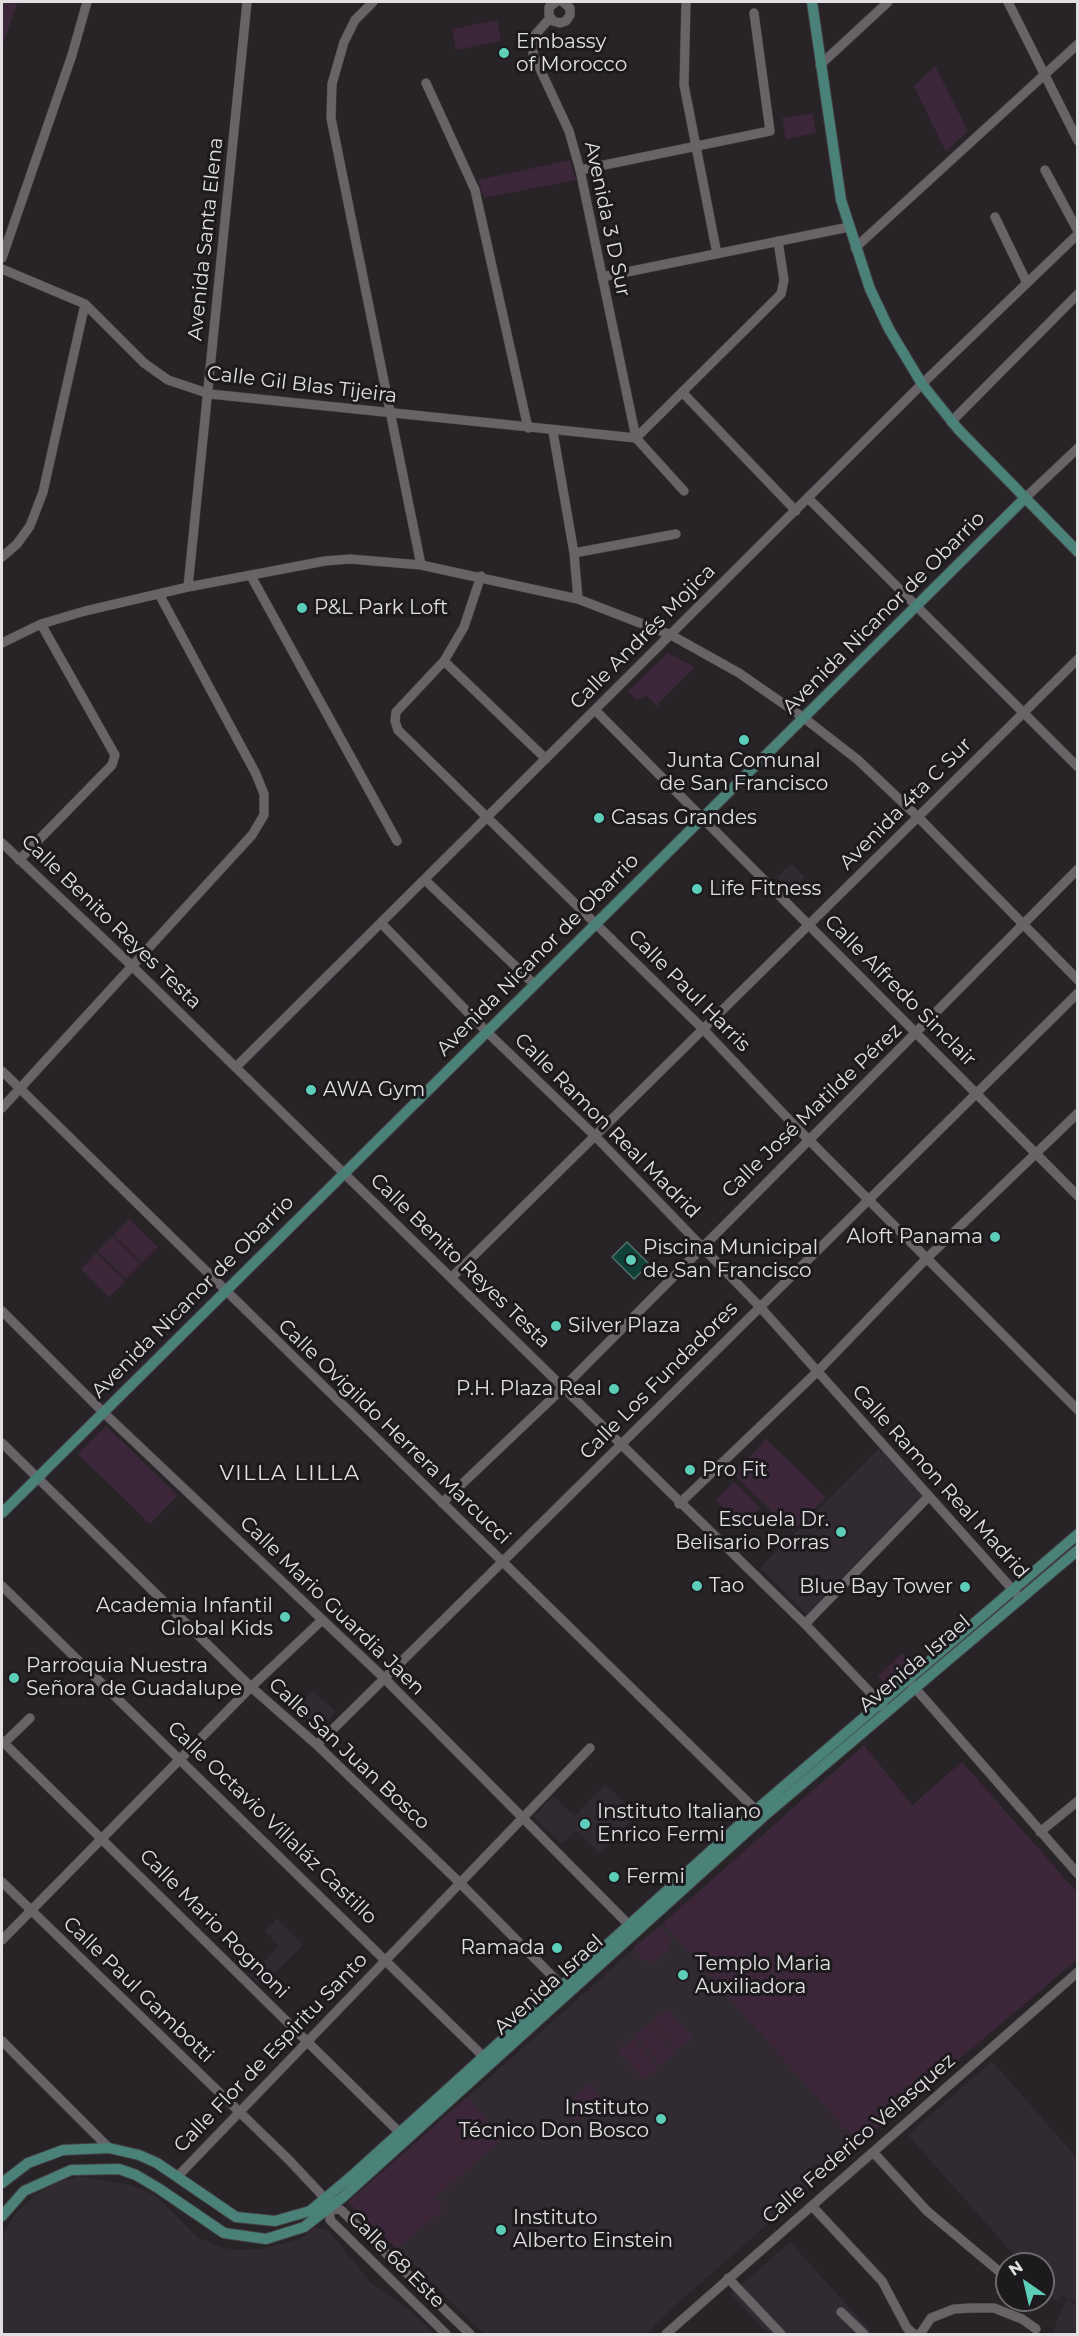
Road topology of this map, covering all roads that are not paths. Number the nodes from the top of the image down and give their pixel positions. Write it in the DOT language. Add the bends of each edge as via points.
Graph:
graph roads {
  1 [pos="87,2"];
  2 [pos="248,2"];
  3 [pos="373,2"];
  4 [pos="556,2"];
  5 [pos="563,2"];
  6 [pos="686,2"];
  7 [pos="812,2"];
  8 [pos="888,2"];
  9 [pos="1008,2"];
  10 [pos="754,13"];
  11 [pos="550,18"];
  12 [pos="1077,44"];
  13 [pos="820,65"];
  14 [pos="1045,74"];
  15 [pos="426,83"];
  16 [pos="1077,141"];
  17 [pos="696,144"];
  18 [pos="580,170"];
  19 [pos="1045,170"];
  20 [pos="995,217"];
  21 [pos="849,227"];
  22 [pos="1077,232"];
  23 [pos="778,241"];
  24 [pos="855,248"];
  25 [pos="717,254"];
  26 [pos="2,258"];
  27 [pos="2,269"];
  28 [pos="602,277"];
  29 [pos="1027,283"];
  30 [pos="1077,294"];
  31 [pos="86,304"];
  32 [pos="922,384"];
  33 [pos="682,393"];
  34 [pos="210,394"];
  35 [pos="391,414"];
  36 [pos="951,422"];
  37 [pos="528,428"];
  38 [pos="553,432"];
  39 [pos="636,438"];
  40 [pos="1077,448"];
  41 [pos="684,491"];
  42 [pos="808,498"];
  43 [pos="1024,499"];
  44 [pos="796,511"];
  45 [pos="676,534"];
  46 [pos="1077,552"];
  47 [pos="574,553"];
  48 [pos="2,557"];
  49 [pos="421,566"];
  50 [pos="251,576"];
  51 [pos="481,576"];
  52 [pos="188,587"];
  53 [pos="159,594"];
  54 [pos="578,599"];
  55 [pos="916,607"];
  56 [pos="41,624"];
  57 [pos="671,635"];
  58 [pos="2,644"];
  59 [pos="1077,659"];
  60 [pos="444,661"];
  61 [pos="595,710"];
  62 [pos="1023,713"];
  63 [pos="804,718"];
  64 [pos="546,759"];
  65 [pos="1077,766"];
  66 [pos="488,817"];
  67 [pos="918,817"];
  68 [pos="703,818"];
  69 [pos="397,842"];
  70 [pos="2,843"];
  71 [pos="19,860"];
  72 [pos="1077,869"];
  73 [pos="425,880"];
  74 [pos="381,923"];
  75 [pos="596,923"];
  76 [pos="1023,924"];
  77 [pos="810,926"];
  78 [pos="132,966"];
  79 [pos="1077,980"];
  80 [pos="534,984"];
  81 [pos="1077,993"];
  82 [pos="703,1029"];
  83 [pos="486,1031"];
  84 [pos="917,1033"];
  85 [pos="236,1067"];
  86 [pos="2,1071"];
  87 [pos="20,1089"];
  88 [pos="977,1094"];
  89 [pos="2,1108"];
  90 [pos="1077,1113"];
  91 [pos="595,1136"];
  92 [pos="808,1140"];
  93 [pos="1036,1154"];
  94 [pos="344,1173"];
  95 [pos="1077,1196"];
  96 [pos="869,1199"];
  97 [pos="701,1246"];
  98 [pos="926,1259"];
  99 [pos="451,1278"];
  100 [pos="225,1292"];
  101 [pos="760,1307"];
  102 [pos="2,1311"];
  103 [pos="818,1371"];
  104 [pos="563,1388"];
  105 [pos="1077,1410"];
  106 [pos="103,1412"];
  107 [pos="2,1443"];
  108 [pos="620,1444"];
  109 [pos="37,1478"];
  110 [pos="929,1496"];
  111 [pos="442,1503"];
  112 [pos="679,1504"];
  113 [pos="2,1513"];
  114 [pos="1077,1534"];
  115 [pos="1076,1554"];
  116 [pos="502,1562"];
  117 [pos="2,1586"];
  118 [pos="1017,1595"];
  119 [pos="321,1621"];
  120 [pos="805,1624"];
  121 [pos="384,1678"];
  122 [pos="911,1684"];
  123 [pos="252,1687"];
  124 [pos="884,1707"];
  125 [pos="30,1718"];
  126 [pos="3,1742"];
  127 [pos="317,1745"];
  128 [pos="590,1748"];
  129 [pos="181,1760"];
  130 [pos="1077,1801"];
  131 [pos="760,1814"];
  132 [pos="523,1819"];
  133 [pos="1040,1832"];
  134 [pos="102,1839"];
  135 [pos="1077,1874"];
  136 [pos="2,1882"];
  137 [pos="460,1883"];
  138 [pos="32,1911"];
  139 [pos="632,1928"];
  140 [pos="2,1940"];
  141 [pos="386,1960"];
  142 [pos="1077,1973"];
  143 [pos="565,1988"];
  144 [pos="306,2040"];
  145 [pos="2,2041"];
  146 [pos="487,2060"];
  147 [pos="238,2113"];
  148 [pos="400,2133"];
  149 [pos="109,2148"];
  150 [pos="873,2152"];
  151 [pos="178,2176"];
  152 [pos="4,2177"];
  153 [pos="328,2204"];
  154 [pos="812,2206"];
  155 [pos="2,2216"];
  156 [pos="995,2268"];
  157 [pos="728,2278"];
  158 [pos="841,2312"];
  159 [pos="1036,2329"];
  160 [pos="446,2334"];
  161 [pos="470,2334"];
  162 [pos="666,2334"];
  163 [pos="781,2334"];
  164 [pos="864,2334"];
  165 [pos="914,2334"];
  166 [pos="920,2334"];
  1 -- 26 [label="street"];
  2 -- 34 [label="street, Avenida Santa Elena"];
  3 -- 35 [label="street" via="355,20 344,42 332,84 331,117"];
  4 -- 11 [label="street, Avenida 3 D Sur" via="549,7"];
  5 -- 11 [label="street" via="570,8 569,18 560,23"];
  6 -- 17 [label="street" via="684,85"];
  7 -- 13 [label="main road"];
  8 -- 13 [label="street"];
  9 -- 14 [label="street"];
  10 -- 17 [label="street" via="770,131"];
  11 -- 18 [label="street, Avenida 3 D Sur" via="535,34 533,54 569,131"];
  12 -- 14 [label="street"];
  13 -- 21 [label="main road"];
  14 -- 16 [label="street"];
  14 -- 24 [label="street"];
  15 -- 37 [label="street" via="475,190"];
  17 -- 18 [label="street"];
  17 -- 25 [label="street"];
  18 -- 28 [label="street, Avenida 3 D Sur"];
  19 -- 22 [label="street"];
  20 -- 29 [label="street"];
  21 -- 23 [label="street"];
  21 -- 24 [label="main road"];
  22 -- 29 [label="street, Calle Andrés Mojica"];
  23 -- 25 [label="street"];
  23 -- 33 [label="street" via="784,280 781,294"];
  24 -- 32 [label="main road" via="889,329"];
  25 -- 28 [label="street"];
  27 -- 31 [label="street, Calle Gil Blas Tijeira"];
  28 -- 39 [label="street, Avenida 3 D Sur"];
  29 -- 32 [label="street, Calle Andrés Mojica"];
  30 -- 36 [label="street"];
  31 -- 34 [label="street, Calle Gil Blas Tijeira" via="152,369 168,380"];
  31 -- 48 [label="street" via="43,492 30,526"];
  32 -- 36 [label="main road"];
  32 -- 42 [label="street, Calle Andrés Mojica"];
  33 -- 39 [label="street"];
  33 -- 44 [label="street"];
  34 -- 35 [label="street, Calle Gil Blas Tijeira"];
  34 -- 52 [label="street, Avenida Santa Elena"];
  35 -- 37 [label="street, Calle Gil Blas Tijeira"];
  35 -- 49 [label="street"];
  36 -- 43 [label="main road"];
  37 -- 38 [label="street, Calle Gil Blas Tijeira"];
  38 -- 39 [label="street, Calle Gil Blas Tijeira"];
  38 -- 47 [label="street"];
  39 -- 41 [label="street"];
  40 -- 43 [label="street"];
  42 -- 44 [label="street, Calle Andrés Mojica"];
  42 -- 55 [label="street"];
  43 -- 46 [label="main road"];
  43 -- 55 [label="main road, Avenida Nicanor de Obarrio"];
  44 -- 57 [label="street, Calle Andrés Mojica"];
  45 -- 47 [label="street"];
  47 -- 54 [label="street"];
  49 -- 50 [label="street" via="350,560"];
  49 -- 51 [label="street"];
  50 -- 52 [label="street"];
  50 -- 69 [label="street"];
  51 -- 54 [label="street"];
  51 -- 60 [label="street, Calle Paul Harris" via="464,627"];
  52 -- 53 [label="street"];
  53 -- 56 [label="street"];
  53 -- 78 [label="street" via="256,774 264,794 264,815 252,835"];
  54 -- 57 [label="street"];
  55 -- 62 [label="street"];
  55 -- 63 [label="main road, Avenida Nicanor de Obarrio"];
  56 -- 58 [label="street"];
  56 -- 71 [label="street" via="115,755 112,765"];
  57 -- 61 [label="street, Calle Andrés Mojica"];
  57 -- 63 [label="street" via="739,673"];
  59 -- 62 [label="street, Avenida 4ta C Sur"];
  60 -- 64 [label="street"];
  60 -- 66 [label="street, Calle Paul Harris" via="396,712 395,721 398,730"];
  61 -- 64 [label="street, Calle Andrés Mojica"];
  61 -- 68 [label="street, Calle Alfredo Sinclair"];
  62 -- 65 [label="street"];
  62 -- 67 [label="street, Avenida 4ta C Sur"];
  63 -- 67 [label="street" via="858,760"];
  63 -- 68 [label="main road, Avenida Nicanor de Obarrio"];
  64 -- 66 [label="street, Calle Andrés Mojica"];
  66 -- 73 [label="street, Calle Andrés Mojica"];
  66 -- 75 [label="street, Calle Paul Harris"];
  67 -- 76 [label="street"];
  67 -- 77 [label="street, Avenida 4ta C Sur"];
  68 -- 75 [label="main road, Avenida Nicanor de Obarrio"];
  68 -- 77 [label="street, Calle Alfredo Sinclair"];
  70 -- 71 [label="street, Calle Benito Reyes Testa"];
  71 -- 78 [label="street, Calle Benito Reyes Testa"];
  72 -- 76 [label="street, Calle José Matilde Pérez"];
  73 -- 74 [label="street, Calle Andrés Mojica"];
  73 -- 80 [label="street"];
  74 -- 83 [label="street, Calle Ramon Real Madrid"];
  74 -- 85 [label="street, Calle Andrés Mojica"];
  75 -- 80 [label="main road, Avenida Nicanor de Obarrio"];
  75 -- 82 [label="street, Calle Paul Harris"];
  76 -- 79 [label="street"];
  76 -- 84 [label="street, Calle José Matilde Pérez"];
  77 -- 82 [label="street, Avenida 4ta C Sur"];
  77 -- 84 [label="street, Calle Alfredo Sinclair"];
  78 -- 85 [label="street, Calle Benito Reyes Testa"];
  78 -- 87 [label="street"];
  80 -- 83 [label="main road, Avenida Nicanor de Obarrio"];
  81 -- 88 [label="street, Calle Los Fundadores"];
  82 -- 91 [label="street, Avenida 4ta C Sur"];
  82 -- 92 [label="street, Calle Paul Harris"];
  83 -- 91 [label="street, Calle Ramon Real Madrid"];
  83 -- 94 [label="main road, Avenida Nicanor de Obarrio"];
  84 -- 88 [label="street, Calle Alfredo Sinclair"];
  84 -- 92 [label="street, Calle José Matilde Pérez"];
  85 -- 94 [label="street, Calle Benito Reyes Testa"];
  86 -- 87 [label="street, Calle Ovigildo Herrera Marcucci"];
  87 -- 89 [label="street"];
  87 -- 100 [label="street, Calle Ovigildo Herrera Marcucci"];
  88 -- 93 [label="street, Calle Alfredo Sinclair"];
  88 -- 96 [label="street, Calle Los Fundadores"];
  90 -- 93 [label="street"];
  91 -- 97 [label="street, Calle Ramon Real Madrid"];
  91 -- 99 [label="street, Avenida 4ta C Sur"];
  92 -- 96 [label="street, Calle Paul Harris"];
  92 -- 97 [label="street, Calle José Matilde Pérez"];
  93 -- 95 [label="street, Calle Alfredo Sinclair"];
  93 -- 98 [label="street"];
  94 -- 99 [label="street, Calle Benito Reyes Testa"];
  94 -- 100 [label="main road, Avenida Nicanor de Obarrio"];
  96 -- 98 [label="street, Calle Paul Harris"];
  96 -- 101 [label="street, Calle Los Fundadores"];
  97 -- 101 [label="street, Calle Ramon Real Madrid"];
  97 -- 104 [label="street, Calle José Matilde Pérez"];
  98 -- 103 [label="street"];
  98 -- 105 [label="street, Calle Paul Harris"];
  99 -- 104 [label="street, Calle Benito Reyes Testa"];
  100 -- 106 [label="main road, Avenida Nicanor de Obarrio"];
  100 -- 111 [label="street, Calle Ovigildo Herrera Marcucci"];
  101 -- 103 [label="street, Calle Ramon Real Madrid"];
  101 -- 108 [label="street, Calle Los Fundadores"];
  102 -- 106 [label="street, Calle Mario Guardia Jaen"];
  103 -- 110 [label="street, Calle Ramon Real Madrid"];
  103 -- 112 [label="street"];
  104 -- 108 [label="street, Calle Benito Reyes Testa"];
  104 -- 111 [label="street, Calle José Matilde Pérez"];
  106 -- 109 [label="main road, Avenida Nicanor de Obarrio"];
  106 -- 119 [label="street, Calle Mario Guardia Jaen"];
  107 -- 109 [label="street, Calle San Juan Bosco"];
  108 -- 112 [label="street, Calle Benito Reyes Testa"];
  108 -- 116 [label="street, Calle Los Fundadores"];
  109 -- 113 [label="main road, Avenida Nicanor de Obarrio"];
  109 -- 123 [label="street, Calle San Juan Bosco"];
  110 -- 118 [label="street, Calle Ramon Real Madrid"];
  110 -- 120 [label="street"];
  111 -- 116 [label="street, Calle Ovigildo Herrera Marcucci"];
  112 -- 120 [label="street, Calle Benito Reyes Testa"];
  114 -- 118 [label="main road, Avenida Israel"];
  115 -- 118 [label="main road, Avenida Israel"];
  116 -- 121 [label="street, Calle Los Fundadores"];
  116 -- 131 [label="street, Calle Ovigildo Herrera Marcucci"];
  117 -- 129 [label="street, Calle Octavio Villaláz Castillo"];
  118 -- 122 [label="main road, Avenida Israel"];
  119 -- 121 [label="street, Calle Mario Guardia Jaen"];
  119 -- 123 [label="street"];
  120 -- 124 [label="street, Calle Benito Reyes Testa"];
  121 -- 127 [label="street, Calle Los Fundadores"];
  121 -- 132 [label="street, Calle Mario Guardia Jaen"];
  122 -- 124 [label="main road, Avenida Israel"];
  122 -- 133 [label="street"];
  123 -- 127 [label="street, Calle San Juan Bosco"];
  123 -- 129 [label="street"];
  124 -- 131 [label="main road, Avenida Israel"];
  125 -- 126 [label="street"];
  126 -- 134 [label="street, Calle Mario Rognoni"];
  127 -- 137 [label="street, Calle San Juan Bosco"];
  128 -- 132 [label="street, Calle Flor de Espiritu Santo"];
  129 -- 134 [label="street"];
  129 -- 141 [label="street, Calle Octavio Villaláz Castillo"];
  130 -- 133 [label="street"];
  131 -- 139 [label="main road, Avenida Israel"];
  132 -- 137 [label="street, Calle Flor de Espiritu Santo"];
  132 -- 139 [label="street, Calle Mario Guardia Jaen"];
  133 -- 135 [label="street"];
  134 -- 138 [label="street"];
  134 -- 144 [label="street, Calle Mario Rognoni"];
  136 -- 138 [label="street, Calle Paul Gambotti"];
  137 -- 141 [label="street, Calle Flor de Espiritu Santo"];
  137 -- 143 [label="street, Calle San Juan Bosco"];
  138 -- 140 [label="street"];
  138 -- 147 [label="street, Calle Paul Gambotti"];
  139 -- 143 [label="main road, Avenida Israel"];
  141 -- 144 [label="street, Calle Flor de Espiritu Santo"];
  141 -- 146 [label="street, Calle Octavio Villaláz Castillo"];
  142 -- 150 [label="street, Calle Federico Velasquez"];
  143 -- 146 [label="main road, Avenida Israel"];
  144 -- 147 [label="street, Calle Flor de Espiritu Santo"];
  144 -- 148 [label="street, Calle Mario Rognoni"];
  145 -- 149 [label="street"];
  146 -- 148 [label="main road, Avenida Israel"];
  146 -- 153 [label="main road, Avenida Israel"];
  147 -- 151 [label="street, Calle Flor de Espiritu Santo"];
  147 -- 153 [label="street, Calle Paul Gambotti" via="288,2159"];
  148 -- 153 [label="main road, Avenida Israel"];
  149 -- 151 [label="main road, Avenida Israel" via="139,2155"];
  149 -- 152 [label="main road, Avenida Israel" via="63,2150"];
  150 -- 154 [label="street, Calle Federico Velasquez"];
  150 -- 156 [label="street" via="927,2211"];
  151 -- 153 [label="main road, Avenida Israel" via="236,2217 257,2221 289,2219"];
  153 -- 155 [label="main road, Avenida Israel" via="304,2227 266,2239 244,2238 208,2224 136,2175 119,2169 90,2169 70,2170 24,2191"];
  153 -- 160 [label="street, Calle 68 Este" via="330,2220"];
  153 -- 161 [label="street" via="341,2210"];
  154 -- 157 [label="street, Calle Federico Velasquez"];
  154 -- 165 [label="street" via="882,2281"];
  157 -- 162 [label="street, Calle Federico Velasquez"];
  157 -- 163 [label="street"];
  158 -- 164 [label="street"];
  159 -- 166 [label="street" via="994,2308 972,2308 954,2309 932,2318"];
}
